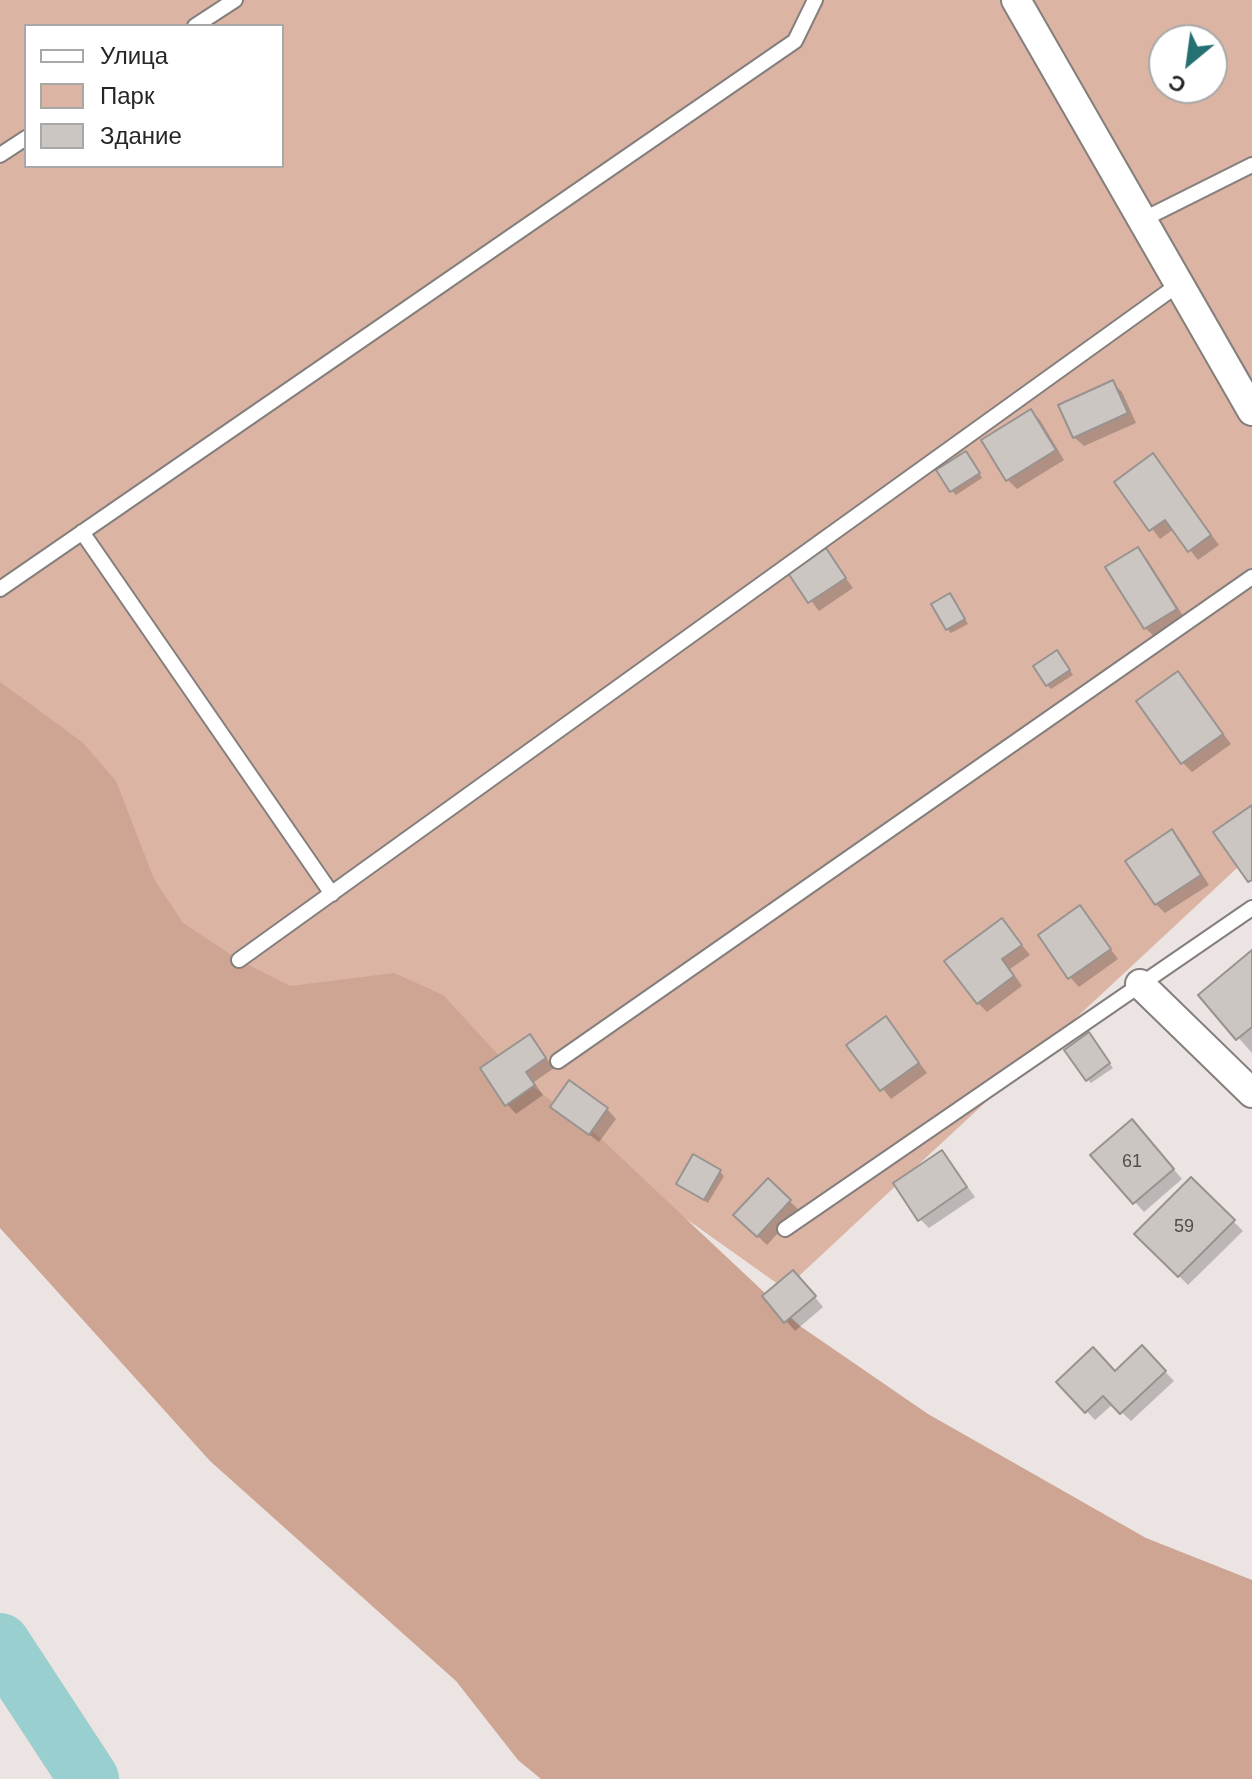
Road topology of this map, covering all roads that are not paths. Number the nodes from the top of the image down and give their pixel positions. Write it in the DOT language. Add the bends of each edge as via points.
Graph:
graph roads {
  1 [pos="235,0"];
  2 [pos="815,0"];
  3 [pos="1016,0"];
  4 [pos="198,24"];
  5 [pos="24,139"];
  6 [pos="0,155"];
  7 [pos="1252,165"];
  8 [pos="1142,220"];
  9 [pos="1179,284"];
  10 [pos="1252,411"];
  11 [pos="82,532"];
  12 [pos="1252,577"];
  13 [pos="0,589"];
  14 [pos="332,894"];
  15 [pos="1252,908"];
  16 [pos="239,960"];
  17 [pos="1140,984"];
  18 [pos="558,1061"];
  19 [pos="1252,1093"];
  20 [pos="785,1229"];
  1 -- 4 [label="lane"];
  2 -- 11 [label="lane" via="795,41"];
  3 -- 8 [label="street"];
  5 -- 6 [label="lane"];
  7 -- 8 [label="lane"];
  8 -- 9 [label="street"];
  9 -- 10 [label="street"];
  9 -- 14 [label="lane"];
  11 -- 13 [label="lane"];
  11 -- 14 [label="lane"];
  12 -- 18 [label="lane"];
  14 -- 16 [label="lane"];
  15 -- 17 [label="lane"];
  17 -- 19 [label="street"];
  17 -- 20 [label="lane"];
}
